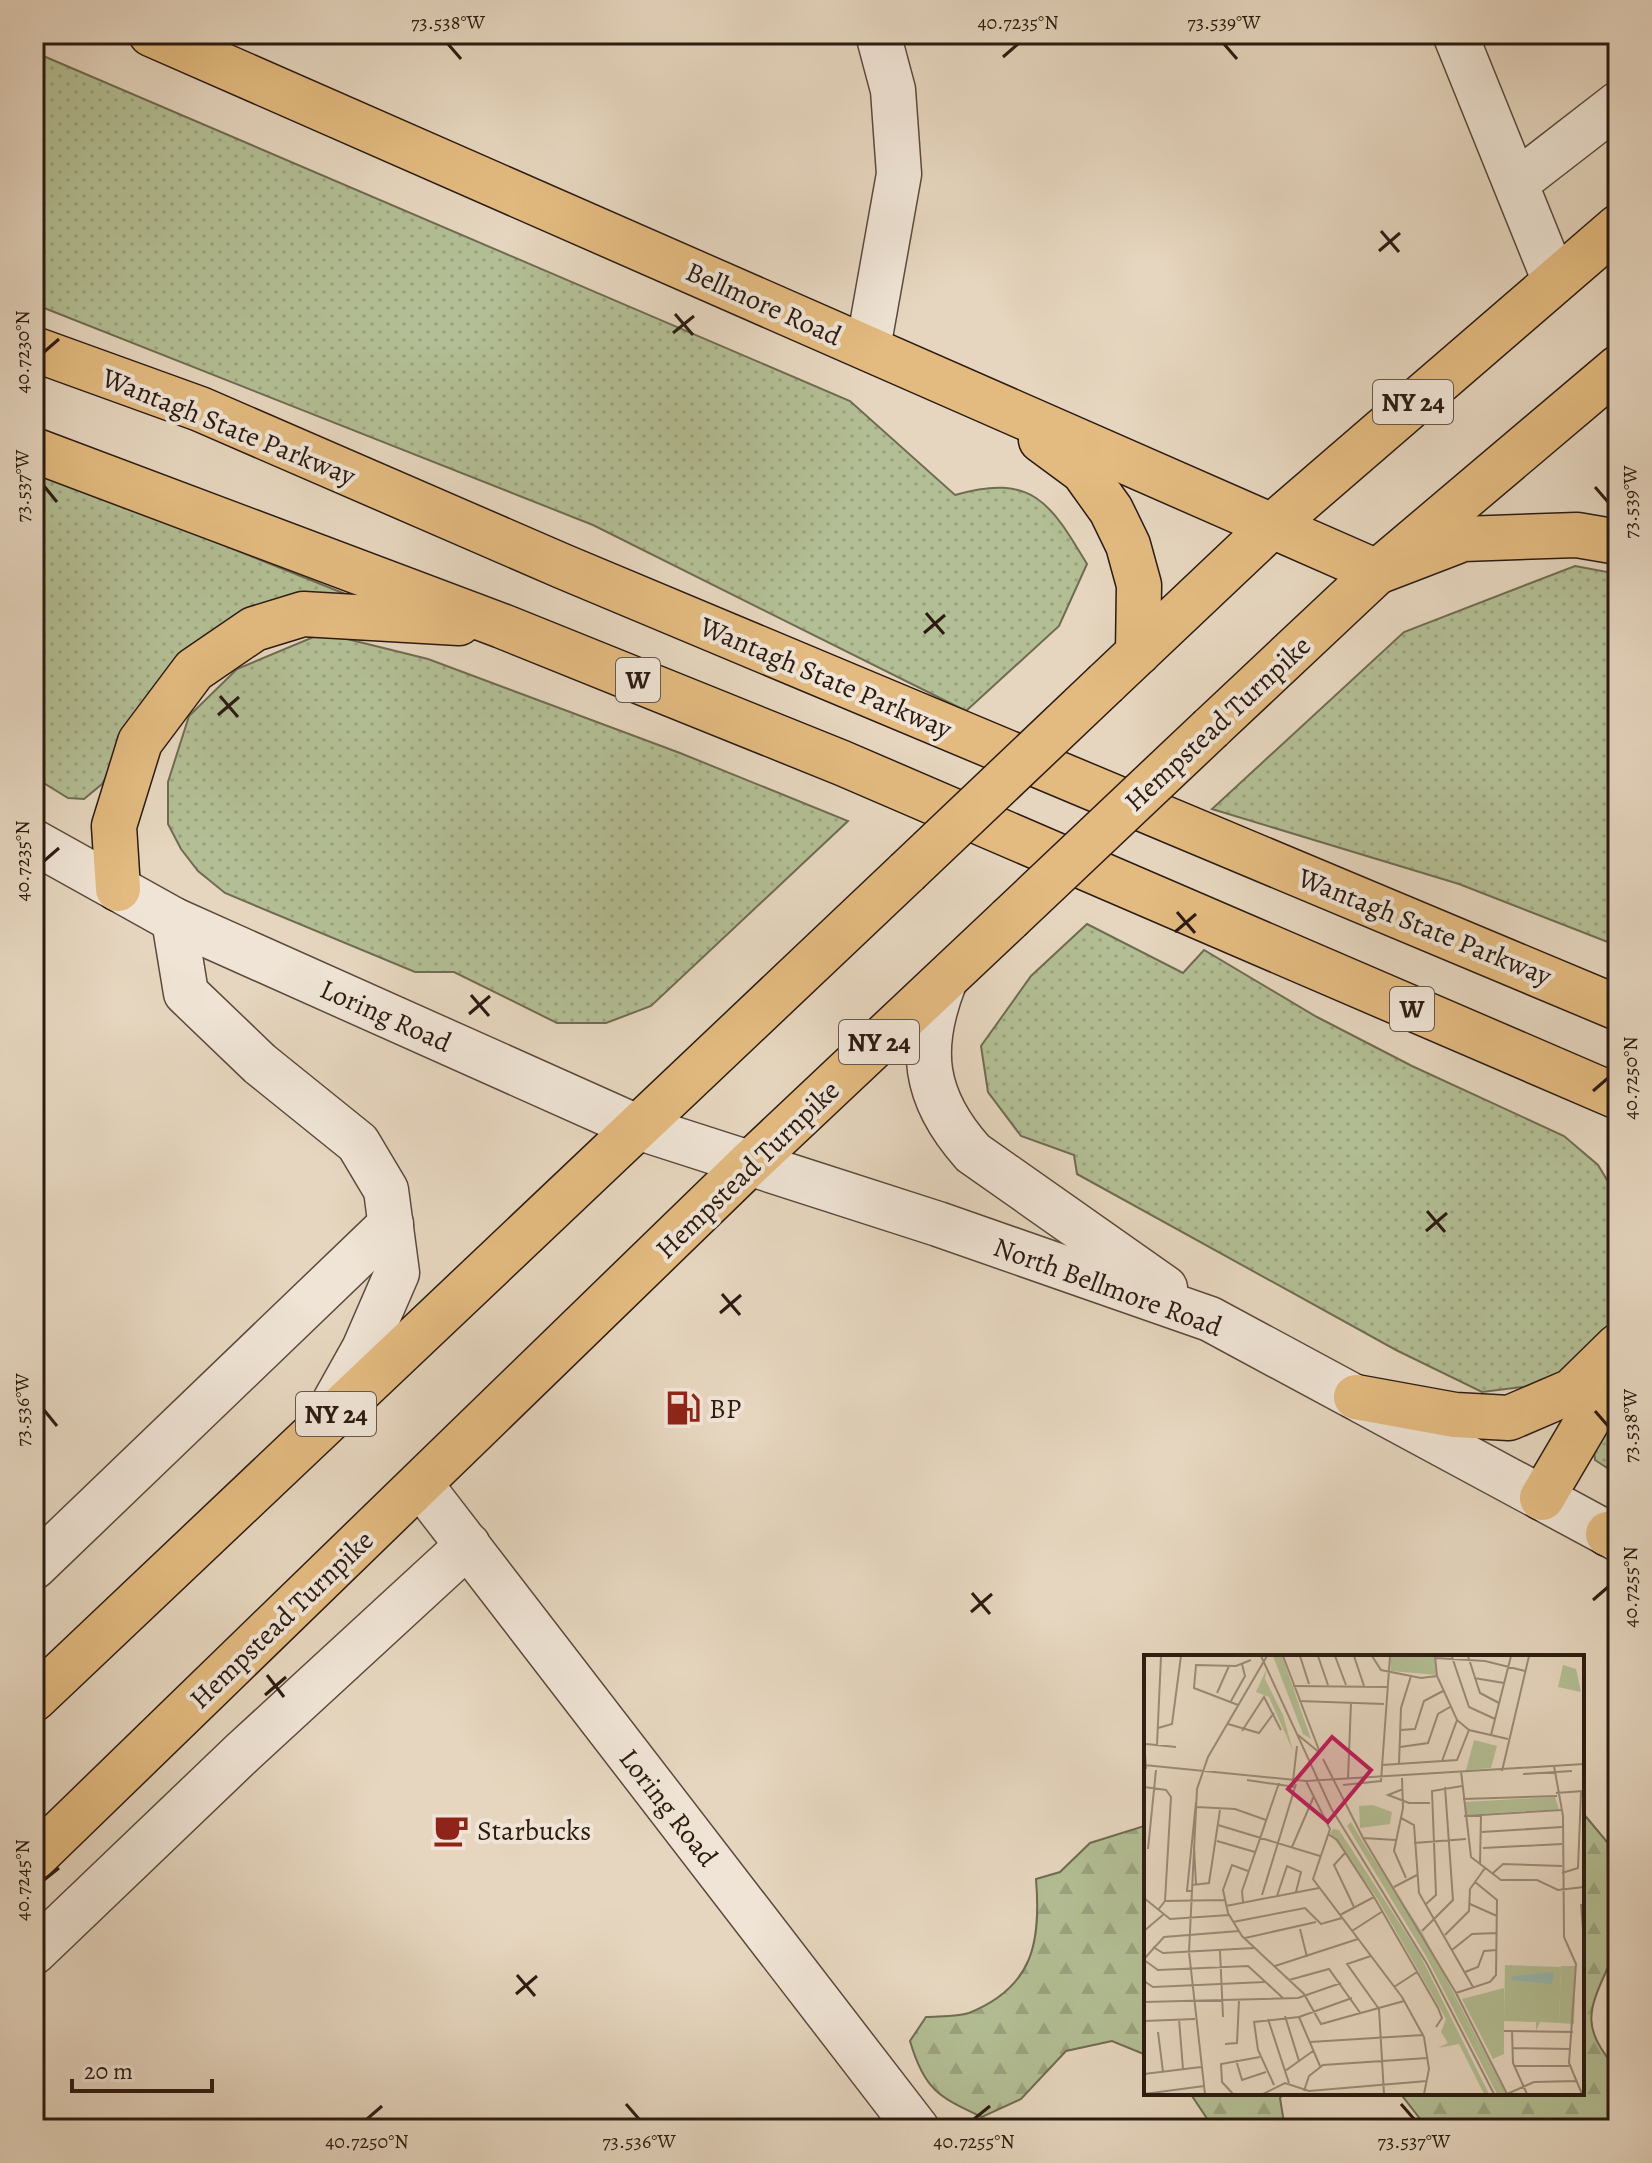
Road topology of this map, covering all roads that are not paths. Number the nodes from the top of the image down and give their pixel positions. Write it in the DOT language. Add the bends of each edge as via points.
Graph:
graph roads {
  1 [pos="151,34"];
  2 [pos="878,34"];
  3 [pos="1455,34"];
  4 [pos="1618,104"];
  5 [pos="1516,183"];
  6 [pos="1618,227"];
  7 [pos="1554,279"];
  8 [pos="34,325"];
  9 [pos="868,348"];
  10 [pos="34,349"];
  11 [pos="1618,368"];
  12 [pos="978,394"];
  13 [pos="200,409"];
  14 [pos="34,450"];
  15 [pos="1273,525"];
  16 [pos="1618,542"];
  17 [pos="1377,572"];
  18 [pos="502,626"];
  19 [pos="1138,653"];
  20 [pos="34,842"];
  21 [pos="118,889"];
  22 [pos="174,920"];
  23 [pos="945,980"];
  24 [pos="1569,986"];
  25 [pos="1618,989"];
  26 [pos="1618,1008"];
  27 [pos="1604,1091"];
  28 [pos="1618,1123"];
  29 [pos="637,1127"];
  30 [pos="749,1164"];
  31 [pos="391,1224"];
  32 [pos="1210,1319"];
  33 [pos="1618,1346"];
  34 [pos="1618,1369"];
  35 [pos="1356,1397"];
  36 [pos="319,1431"];
  37 [pos="420,1484"];
  38 [pos="1542,1498"];
  39 [pos="1615,1535"];
  40 [pos="468,1545"];
  41 [pos="34,1567"];
  42 [pos="34,1699"];
  43 [pos="34,1858"];
  44 [pos="34,1952"];
  45 [pos="917,2129"];
  1 -- 9 [label="main road, Bellmore Road"];
  2 -- 9 [label="street" via="893,90 899,174"];
  3 -- 5 [label="street"];
  4 -- 5 [label="street"];
  5 -- 7 [label="street"];
  6 -- 7 [label="main road, NY 24"];
  7 -- 15 [label="main road, NY 24"];
  8 -- 13 [label="main road"];
  9 -- 12 [label="main road, Bellmore Road"];
  10 -- 13 [label="main road, Wantagh State Parkway"];
  11 -- 17 [label="main road, Hempstead Turnpike / NY 24"];
  12 -- 15 [label="main road, Bellmore Road"];
  12 -- 19 [label="main road" via="1083,471 1111,510 1139,585"];
  13 -- 24 [label="main road, Wantagh State Parkway" via="562,566"];
  14 -- 18 [label="main road, W"];
  15 -- 17 [label="main road, Bellmore Road"];
  15 -- 19 [label="main road, NY 24"];
  16 -- 17 [label="main road" via="1577,535 1463,539"];
  17 -- 23 [label="main road, Hempstead Turnpike / NY 24, bridge"];
  18 -- 21 [label="main road" via="303,614 254,629 194,670 140,742 114,826"];
  18 -- 27 [label="main road, W" via="842,763"];
  19 -- 29 [label="main road, NY 24, bridge"];
  20 -- 21 [label="street, Loring Road"];
  21 -- 22 [label="street, Loring Road"];
  22 -- 29 [label="street, Loring Road"];
  22 -- 31 [label="street" via="186,993 260,1064 358,1143 386,1190"];
  23 -- 30 [label="main road, Hempstead Turnpike / NY 24"];
  23 -- 32 [label="street" via="930,1018 928,1066 960,1138 985,1162"];
  24 -- 25 [label="main road"];
  24 -- 26 [label="main road, Wantagh State Parkway"];
  27 -- 28 [label="main road"];
  29 -- 30 [label="street, Loring Road"];
  29 -- 36 [label="main road, NY 24"];
  30 -- 32 [label="street, North Bellmore Road"];
  30 -- 37 [label="main road, Hempstead Turnpike / NY 24"];
  31 -- 36 [label="street" via="397,1273 364,1349"];
  31 -- 41 [label="street"];
  32 -- 35 [label="street, North Bellmore Road"];
  33 -- 35 [label="main road" via="1572,1391 1509,1418 1455,1415"];
  34 -- 38 [label="main road"];
  35 -- 38 [label="street, North Bellmore Road"];
  36 -- 42 [label="main road, NY 24"];
  37 -- 40 [label="street, Loring Road"];
  37 -- 43 [label="main road, Hempstead Turnpike / NY 24"];
  38 -- 39 [label="street, North Bellmore Road"];
  40 -- 44 [label="street"];
  40 -- 45 [label="street, Loring Road"];
}
